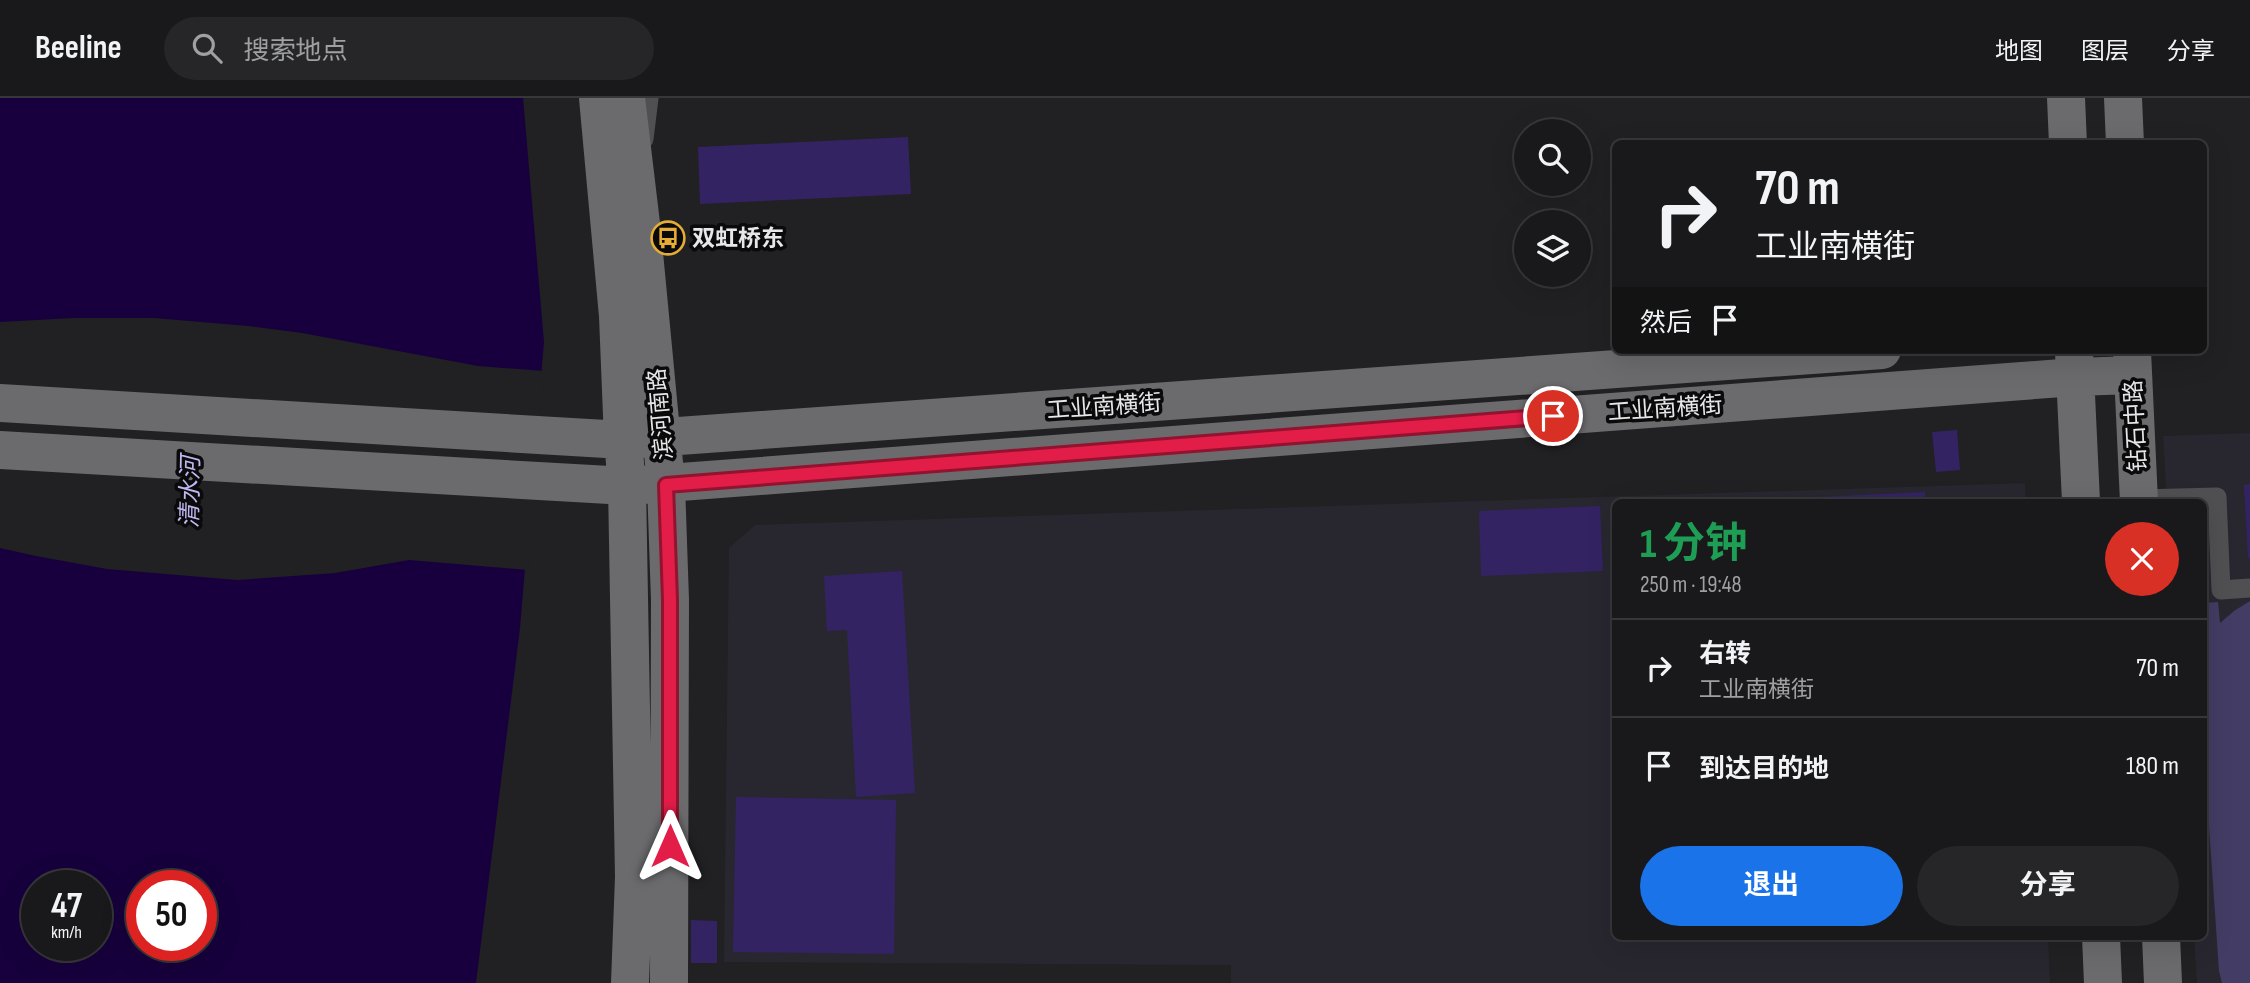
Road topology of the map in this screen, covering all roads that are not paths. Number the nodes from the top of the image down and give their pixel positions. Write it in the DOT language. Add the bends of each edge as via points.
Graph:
graph roads {
  1 [pos="598,98"];
  2 [pos="626,98"];
  3 [pos="649,98"];
  4 [pos="2066,98"];
  5 [pos="2123,98"];
  6 [pos="2068,140"];
  7 [pos="2124,140"];
  8 [pos="638,196"];
  9 [pos="1827,354"];
  10 [pos="2132,362"];
  11 [pos="2075,363"];
  12 [pos="0,403"];
  13 [pos="662,438"];
  14 [pos="623,440"];
  15 [pos="0,450"];
  16 [pos="666,485"];
  17 [pos="627,486"];
  18 [pos="2081,499"];
  19 [pos="2139,499"];
  20 [pos="2178,499"];
  21 [pos="2250,589"];
  22 [pos="2101,940"];
  23 [pos="2161,940"];
  24 [pos="630,983"];
  25 [pos="670,983"];
  26 [pos="2103,983"];
  27 [pos="2163,983"];
  1 -- 14 [label="main road, 滨河南路" via="618,316"];
  2 -- 8 [label="main road, 滨河南路"];
  3 -- 8 [label="lane"];
  4 -- 6 [label="main road"];
  5 -- 7 [label="main road"];
  8 -- 13 [label="main road, 滨河南路"];
  9 -- 13 [label="main road, 工业南横街"];
  10 -- 11 [label="main road, 工业南横街"];
  10 -- 19 [label="main road, 钻石中路"];
  11 -- 16 [label="main road, 工业南横街"];
  11 -- 18 [label="main road"];
  12 -- 14 [label="main road, 工业南横街"];
  13 -- 14 [label="main road, 工业南横街"];
  13 -- 16 [label="main road, 滨河南路"];
  14 -- 17 [label="main road, 滨河南路"];
  15 -- 17 [label="main road, 工业南横街"];
  16 -- 17 [label="main road, 工业南横街"];
  16 -- 25 [label="main road, 滨河南路"];
  17 -- 24 [label="main road, 滨河南路" via="634,877"];
  20 -- 21 [label="lane" via="2217,497 2221,590"];
  22 -- 26 [label="main road"];
  23 -- 27 [label="main road"];
}
